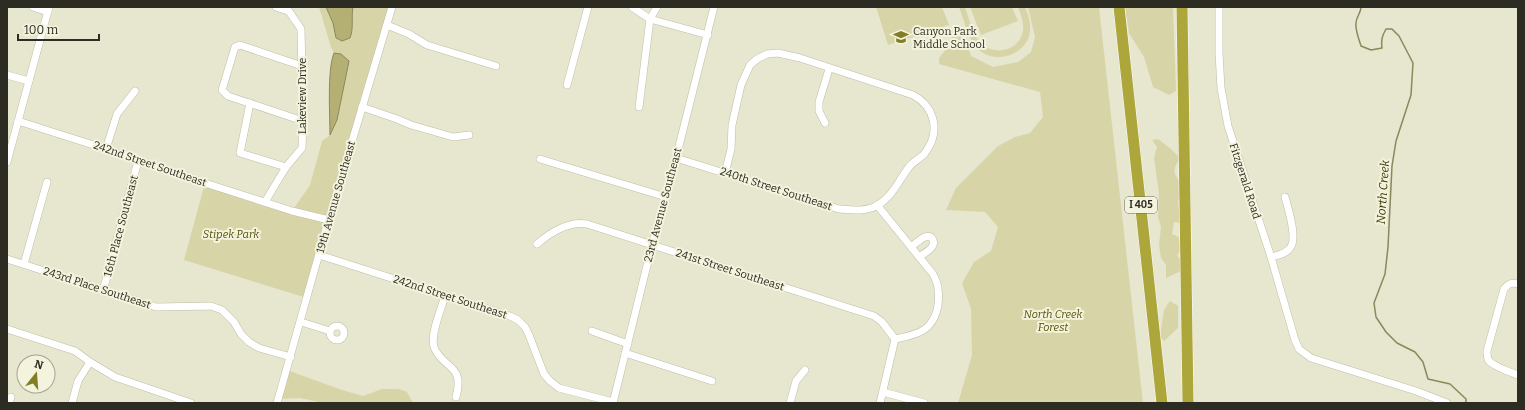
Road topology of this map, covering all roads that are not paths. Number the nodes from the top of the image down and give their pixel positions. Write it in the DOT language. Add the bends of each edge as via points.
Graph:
graph roads {
  1 [pos="33,7"];
  2 [pos="276,7"];
  3 [pos="392,7"];
  4 [pos="588,7"];
  5 [pos="632,7"];
  6 [pos="658,7"];
  7 [pos="714,7"];
  8 [pos="1115,7"];
  9 [pos="1119,7"];
  10 [pos="1219,7"];
  11 [pos="48,9"];
  12 [pos="287,9"];
  13 [pos="1186,9"];
  14 [pos="650,19"];
  15 [pos="386,25"];
  16 [pos="708,35"];
  17 [pos="302,66"];
  18 [pos="496,66"];
  19 [pos="829,69"];
  20 [pos="7,75"];
  21 [pos="29,81"];
  22 [pos="567,85"];
  23 [pos="135,91"];
  24 [pos="250,103"];
  25 [pos="638,107"];
  26 [pos="362,108"];
  27 [pos="18,121"];
  28 [pos="303,121"];
  29 [pos="825,123"];
  30 [pos="469,135"];
  31 [pos="106,149"];
  32 [pos="676,158"];
  33 [pos="540,159"];
  34 [pos="138,161"];
  35 [pos="7,162"];
  36 [pos="286,167"];
  37 [pos="725,173"];
  38 [pos="47,182"];
  39 [pos="666,197"];
  40 [pos="1285,197"];
  41 [pos="265,202"];
  42 [pos="877,205"];
  43 [pos="329,220"];
  44 [pos="536,244"];
  45 [pos="652,245"];
  46 [pos="911,248"];
  47 [pos="319,255"];
  48 [pos="919,257"];
  49 [pos="1271,258"];
  50 [pos="7,259"];
  51 [pos="24,264"];
  52 [pos="1518,284"];
  53 [pos="103,291"];
  54 [pos="445,296"];
  55 [pos="301,322"];
  56 [pos="7,329"];
  57 [pos="330,331"];
  58 [pos="592,331"];
  59 [pos="895,339"];
  60 [pos="628,344"];
  61 [pos="625,353"];
  62 [pos="291,357"];
  63 [pos="90,362"];
  64 [pos="805,370"];
  65 [pos="1518,375"];
  66 [pos="712,381"];
  67 [pos="883,392"];
  68 [pos="456,397"];
  69 [pos="613,402"];
  70 [pos="72,403"];
  71 [pos="191,403"];
  72 [pos="277,403"];
  73 [pos="790,403"];
  74 [pos="880,403"];
  75 [pos="924,403"];
  76 [pos="1157,403"];
  77 [pos="1162,403"];
  78 [pos="1188,403"];
  79 [pos="1194,403"];
  80 [pos="1447,403"];
  1 -- 11 [label="street"];
  2 -- 12 [label="street"];
  3 -- 15 [label="street, 19th Avenue Southeast"];
  4 -- 22 [label="street"];
  5 -- 14 [label="street"];
  6 -- 14 [label="street"];
  7 -- 16 [label="street, 23rd Avenue Southeast"];
  8 -- 76 [label="highway, I 405"];
  9 -- 77 [label="highway, I 405"];
  10 -- 49 [label="street, Fitzgerald Road" via="1219,53 1225,115"];
  11 -- 21 [label="street"];
  12 -- 17 [label="street, Lakeview Drive" via="301,29"];
  13 -- 78 [label="highway"];
  13 -- 79 [label="highway"];
  14 -- 16 [label="street"];
  14 -- 25 [label="street"];
  15 -- 18 [label="street" via="428,45"];
  15 -- 26 [label="street, 19th Avenue Southeast"];
  16 -- 32 [label="street, 23rd Avenue Southeast"];
  17 -- 24 [label="street" via="240,45 235,47 222,90 228,96"];
  17 -- 28 [label="street, Lakeview Drive"];
  19 -- 29 [label="street" via="819,102 819,111"];
  19 -- 37 [label="street" via="778,53 767,54 750,66 741,85"];
  19 -- 42 [label="street" via="913,95 929,109 934,120 933,141 925,154 910,167 886,199"];
  20 -- 21 [label="street"];
  21 -- 27 [label="street"];
  23 -- 31 [label="street" via="117,114"];
  24 -- 28 [label="street"];
  24 -- 36 [label="street" via="240,153"];
  26 -- 30 [label="street" via="453,137"];
  26 -- 43 [label="street, 19th Avenue Southeast"];
  27 -- 31 [label="street, 242nd Street Southeast"];
  27 -- 35 [label="street"];
  28 -- 36 [label="street, Lakeview Drive" via="302,148"];
  31 -- 34 [label="street, 242nd Street Southeast"];
  32 -- 37 [label="street, 240th Street Southeast"];
  32 -- 39 [label="street, 23rd Avenue Southeast"];
  33 -- 39 [label="street"];
  34 -- 41 [label="street, 242nd Street Southeast"];
  34 -- 53 [label="street, 16th Place Southeast"];
  36 -- 41 [label="street, Lakeview Drive"];
  37 -- 42 [label="street, 240th Street Southeast" via="839,209 857,210"];
  38 -- 51 [label="street"];
  39 -- 45 [label="street, 23rd Avenue Southeast"];
  40 -- 49 [label="street" via="1294,237 1293,244 1285,253"];
  41 -- 43 [label="street, 242nd Street Southeast"];
  42 -- 46 [label="street"];
  43 -- 47 [label="street, 19th Avenue Southeast"];
  44 -- 45 [label="street, 241st Street Southeast" via="546,235 578,222"];
  45 -- 59 [label="street, 241st Street Southeast" via="874,316"];
  45 -- 60 [label="street, 23rd Avenue Southeast"];
  46 -- 48 [label="street"];
  46 -- 48 [label="street" via="925,237 933,239 933,246"];
  47 -- 54 [label="street, 242nd Street Southeast"];
  47 -- 55 [label="street, 19th Avenue Southeast"];
  48 -- 59 [label="street" via="933,274 938,287 937,311 933,321 925,329 911,336"];
  49 -- 80 [label="street, Fitzgerald Road" via="1295,340 1304,354"];
  50 -- 51 [label="street, 243rd Place Southeast"];
  51 -- 53 [label="street, 243rd Place Southeast"];
  52 -- 65 [label="street" via="1508,284 1504,289 1487,351 1489,361"];
  53 -- 62 [label="street, 243rd Place Southeast" via="156,307 211,306 222,310 249,342 259,348"];
  54 -- 68 [label="street" via="434,334 434,347 455,370 459,379"];
  54 -- 69 [label="street, 242nd Street Southeast" via="518,320 525,327 544,374 550,381 559,388"];
  55 -- 57 [label="street"];
  55 -- 62 [label="street, 19th Avenue Southeast"];
  56 -- 63 [label="street" via="75,351"];
  58 -- 60 [label="street"];
  59 -- 67 [label="street"];
  60 -- 61 [label="street, 23rd Avenue Southeast"];
  61 -- 66 [label="street"];
  61 -- 69 [label="street, 23rd Avenue Southeast"];
  62 -- 72 [label="street, 19th Avenue Southeast"];
  63 -- 70 [label="street" via="78,381"];
  63 -- 71 [label="street" via="115,377"];
  64 -- 73 [label="street" via="796,381"];
  67 -- 74 [label="street"];
  67 -- 75 [label="street"];
}
